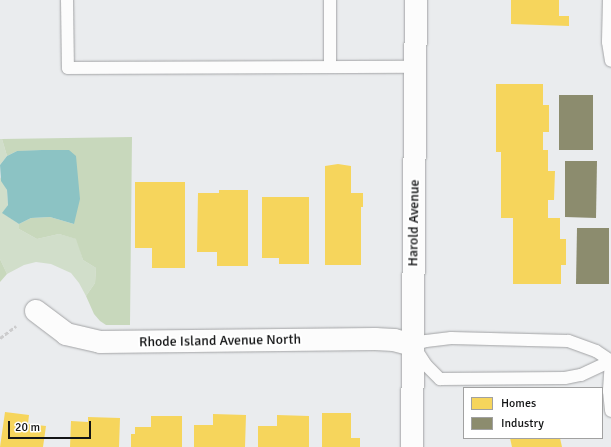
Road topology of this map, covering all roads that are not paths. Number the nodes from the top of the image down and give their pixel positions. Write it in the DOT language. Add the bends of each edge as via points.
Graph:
graph roads {
  1 [pos="67,0"];
  2 [pos="330,0"];
  3 [pos="416,0"];
  4 [pos="609,0"];
  5 [pos="611,61"];
  6 [pos="330,67"];
  7 [pos="415,67"];
  8 [pos="36,311"];
  9 [pos="413,345"];
  10 [pos="611,361"];
  11 [pos="611,411"];
  12 [pos="412,447"];
  1 -- 6 [label="lane" via="68,68"];
  2 -- 6 [label="lane"];
  3 -- 7 [label="street, Harold Avenue"];
  4 -- 5 [label="lane" via="608,42"];
  6 -- 7 [label="lane"];
  7 -- 9 [label="street, Harold Avenue"];
  8 -- 9 [label="street, Rhode Island Avenue North" via="66,334 100,342 375,339"];
  9 -- 10 [label="lane" via="451,338 568,341 596,351"];
  9 -- 10 [label="lane" via="426,365 440,379 565,378 581,375"];
  9 -- 12 [label="street, Harold Avenue"];
  10 -- 11 [label="lane"];
}
